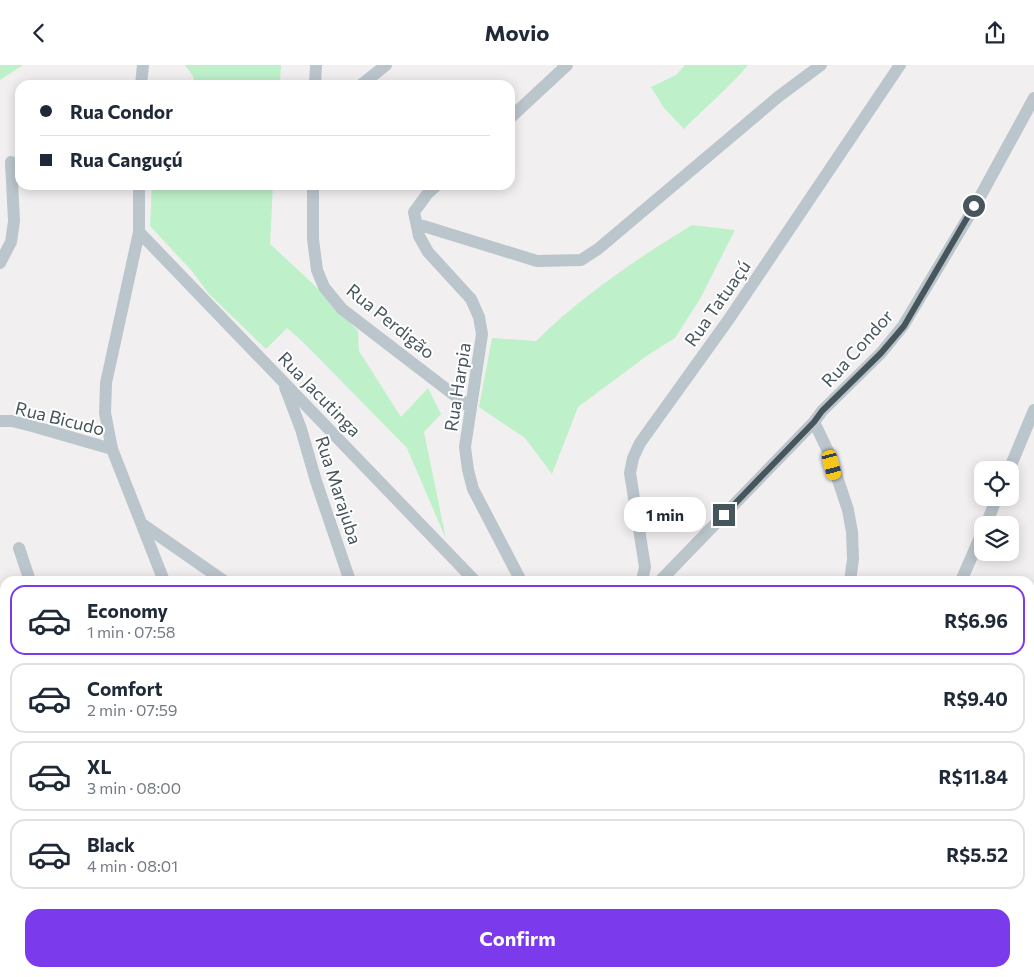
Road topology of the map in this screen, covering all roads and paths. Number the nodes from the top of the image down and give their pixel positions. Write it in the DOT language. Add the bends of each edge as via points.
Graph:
graph roads {
  1 [pos="143,65"];
  2 [pos="316,65"];
  3 [pos="386,65"];
  4 [pos="566,65"];
  5 [pos="820,65"];
  6 [pos="900,65"];
  7 [pos="142,80"];
  8 [pos="315,80"];
  9 [pos="367,80"];
  10 [pos="1034,98"];
  11 [pos="515,112"];
  12 [pos="11,162"];
  13 [pos="138,190"];
  14 [pos="313,190"];
  15 [pos="431,190"];
  16 [pos="417,224"];
  17 [pos="138,232"];
  18 [pos="0,263"];
  19 [pos="283,382"];
  20 [pos="471,408"];
  21 [pos="1034,410"];
  22 [pos="0,421"];
  23 [pos="814,422"];
  24 [pos="112,449"];
  25 [pos="1013,461"];
  26 [pos="142,525"];
  27 [pos="19,548"];
  28 [pos="974,551"];
  29 [pos="28,576"];
  30 [pos="162,576"];
  31 [pos="217,576"];
  32 [pos="348,576"];
  33 [pos="470,576"];
  34 [pos="518,576"];
  35 [pos="643,576"];
  36 [pos="665,576"];
  37 [pos="851,576"];
  38 [pos="963,576"];
  1 -- 7 [label="street"];
  2 -- 8 [label="street"];
  3 -- 9 [label="street"];
  4 -- 11 [label="street"];
  5 -- 16 [label="street" via="581,260 537,261"];
  6 -- 35 [label="street, Rua Tatuaçú" via="729,319 640,443 630,473"];
  10 -- 23 [label="street, Rua Condor" via="904,326"];
  12 -- 18 [label="street" via="14,221 11,242"];
  13 -- 17 [label="street"];
  14 -- 20 [label="street, Rua Perdigão" via="316,270 324,287 342,309"];
  15 -- 16 [label="street" via="414,212"];
  16 -- 20 [label="street, Rua Harpia" via="419,236 428,252 471,299 479,317 482,334"];
  17 -- 19 [label="street, Rua Jacutinga"];
  17 -- 24 [label="street" via="106,383 105,413"];
  19 -- 32 [label="street, Rua Marajuba"];
  19 -- 33 [label="street, Rua Jacutinga"];
  20 -- 34 [label="street, Rua Harpia" via="465,447 473,489"];
  21 -- 25 [label="street"];
  22 -- 24 [label="street, Rua Bicudo" via="32,426"];
  23 -- 36 [label="street, Rua Condor"];
  23 -- 37 [label="street" via="830,453 848,510 852,532"];
  24 -- 26 [label="street"];
  26 -- 30 [label="street"];
  26 -- 31 [label="street"];
  27 -- 29 [label="street"];
  28 -- 38 [label="street"];
}
